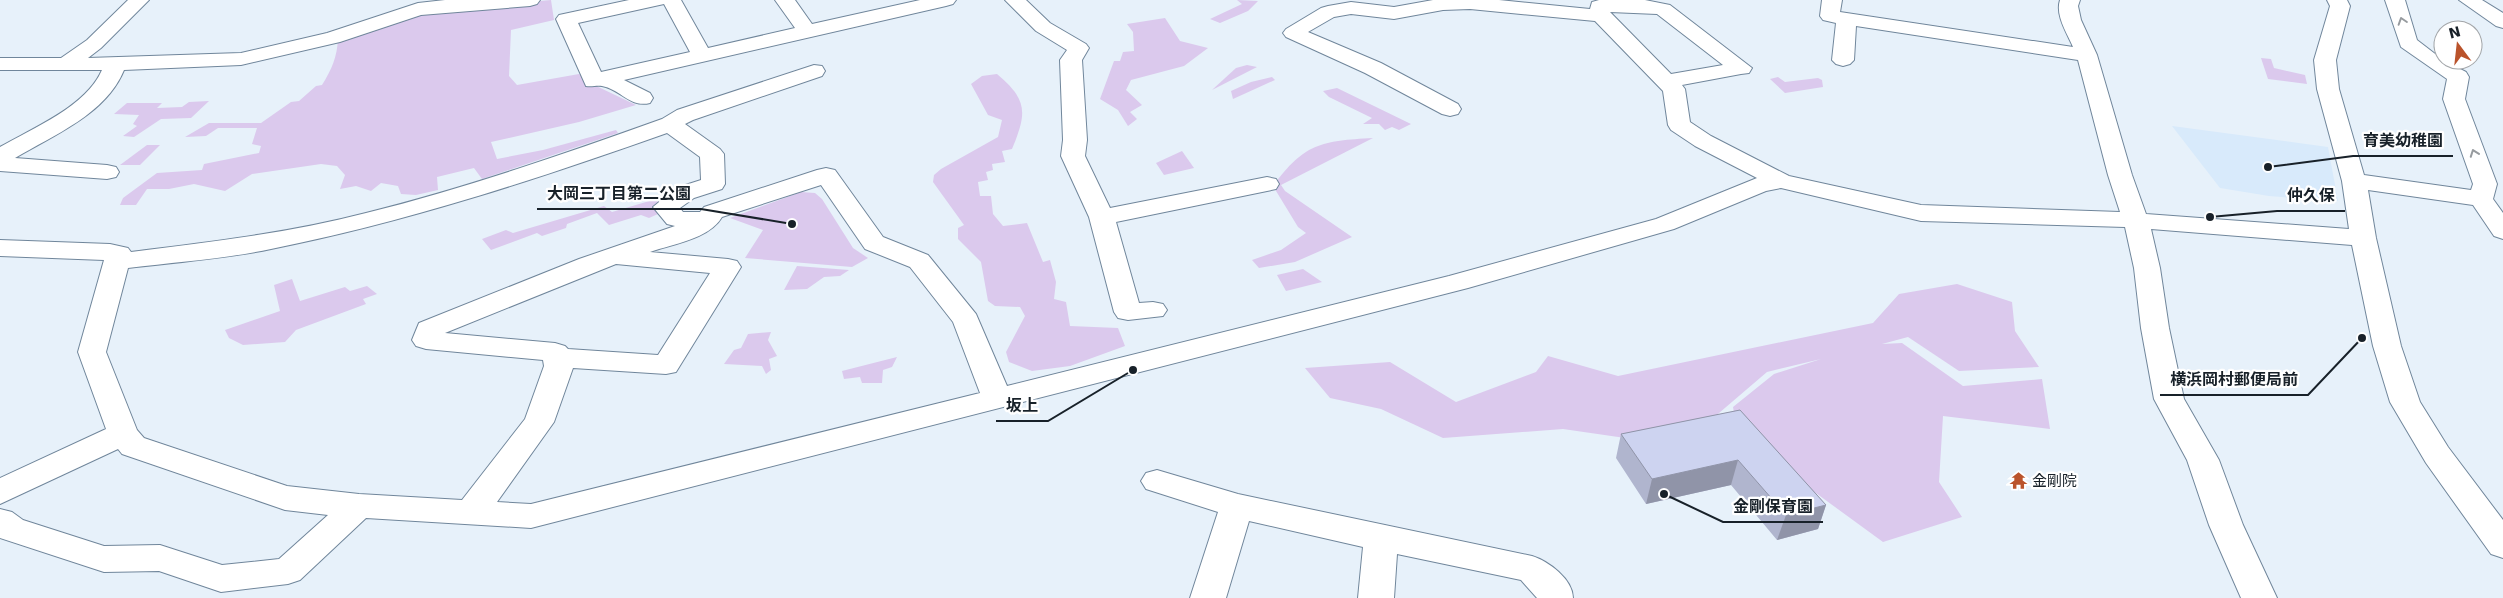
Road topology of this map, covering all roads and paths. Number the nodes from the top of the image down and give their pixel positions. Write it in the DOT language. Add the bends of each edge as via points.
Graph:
graph roads {
  1 [pos="139,0"];
  2 [pos="530,0"];
  3 [pos="657,0"];
  4 [pos="670,0"];
  5 [pos="785,0"];
  6 [pos="946,0"];
  7 [pos="1015,0"];
  8 [pos="1832,0"];
  9 [pos="2338,0"];
  10 [pos="2395,0"];
  11 [pos="2469,0"];
  12 [pos="2063,2"];
  13 [pos="1601,16"];
  14 [pos="1847,18"];
  15 [pos="2503,22"];
  16 [pos="807,31"];
  17 [pos="701,54"];
  18 [pos="2087,55"];
  19 [pos="1843,60"];
  20 [pos="0,64"];
  21 [pos="66,64"];
  22 [pos="116,64"];
  23 [pos="814,70"];
  24 [pos="604,78"];
  25 [pos="1666,81"];
  26 [pos="642,98"];
  27 [pos="1450,109"];
  28 [pos="670,124"];
  29 [pos="0,157"];
  30 [pos="0,164"];
  31 [pos="107,172"];
  32 [pos="1781,181"];
  33 [pos="2354,181"];
  34 [pos="1267,184"];
  35 [pos="2481,199"];
  36 [pos="1102,217"];
  37 [pos="708,220"];
  38 [pos="2136,221"];
  39 [pos="2503,231"];
  40 [pos="2363,238"];
  41 [pos="0,248"];
  42 [pos="611,257"];
  43 [pos="117,262"];
  44 [pos="1153,310"];
  45 [pos="557,358"];
  46 [pos="997,398"];
  47 [pos="123,434"];
  48 [pos="1157,481"];
  49 [pos="0,492"];
  50 [pos="359,506"];
  51 [pos="1237,506"];
  52 [pos="471,512"];
  53 [pos="0,521"];
  54 [pos="1381,538"];
  55 [pos="2503,545"];
  56 [pos="1208,598"];
  57 [pos="1376,598"];
  58 [pos="1555,598"];
  59 [pos="2259,598"];
  1 -- 21 [label="street" via="94,44"];
  2 -- 22 [label="street" via="418,9 333,38 241,59"];
  3 -- 24 [label="street" via="566,19 594,80"];
  4 -- 17 [label="street"];
  5 -- 16 [label="street"];
  6 -- 16 [label="street"];
  7 -- 36 [label="street" via="1043,27 1079,48 1072,60 1073,156"];
  8 -- 14 [label="street" via="1830,16"];
  9 -- 33 [label="street" via="2340,6 2325,60 2328,89"];
  35 -- 10 [label="street, one-way" via="2486,184 2454,99 2458,77 2408,43"];
  11 -- 15 [label="street"];
  12 -- 18 [label="street"];
  13 -- 25 [label="street"];
  13 -- 25 [label="street" via="1598,6 1663,9 1741,68"];
  13 -- 27 [label="street" via="1470,3 1443,4 1394,13 1351,8 1328,12 1293,33 1373,68"];
  14 -- 18 [label="street"];
  14 -- 19 [label="street"];
  16 -- 17 [label="street"];
  17 -- 24 [label="street"];
  18 -- 38 [label="street"];
  20 -- 21 [label="street"];
  21 -- 22 [label="street"];
  22 -- 29 [label="street" via="106,84 90,100"];
  23 -- 28 [label="street" via="685,115"];
  24 -- 26 [label="street"];
  25 -- 32 [label="street" via="1674,89 1679,125"];
  28 -- 37 [label="street" via="712,154 713,184 685,193 666,207 676,219"];
  28 -- 43 [label="street" via="538,171 362,222 269,242"];
  30 -- 31 [label="street"];
  32 -- 38 [label="street" via="1921,213"];
  32 -- 46 [label="street" via="1760,185 1665,224 1458,282"];
  33 -- 35 [label="street"];
  33 -- 40 [label="street"];
  34 -- 36 [label="street"];
  35 -- 39 [label="street"];
  36 -- 44 [label="street" via="1128,312"];
  37 -- 42 [label="street" via="695,228"];
  37 -- 46 [label="street" via="713,212 826,175 874,244 919,261 966,320"];
  38 -- 40 [label="street"];
  38 -- 59 [label="street" via="2169,399 2203,460 2226,525"];
  40 -- 55 [label="street" via="2387,346 2405,402 2438,455"];
  41 -- 43 [label="street" via="110,252 119,254"];
  42 -- 45 [label="street" via="728,267 666,365"];
  42 -- 45 [label="street" via="429,329 426,340 555,352"];
  43 -- 47 [label="street" via="92,352"];
  45 -- 52 [label="street" via="559,366 539,422"];
  46 -- 52 [label="street" via="531,516"];
  47 -- 49 [label="street"];
  47 -- 50 [label="street" via="132,446 285,498"];
  48 -- 51 [label="street"];
  50 -- 52 [label="street"];
  50 -- 53 [label="street" via="288,571 221,579 160,558 104,559 10,529"];
  51 -- 54 [label="street"];
  51 -- 56 [label="street"];
  54 -- 57 [label="street"];
  54 -- 58 [label="street" via="1532,569 1554,592"];
}
